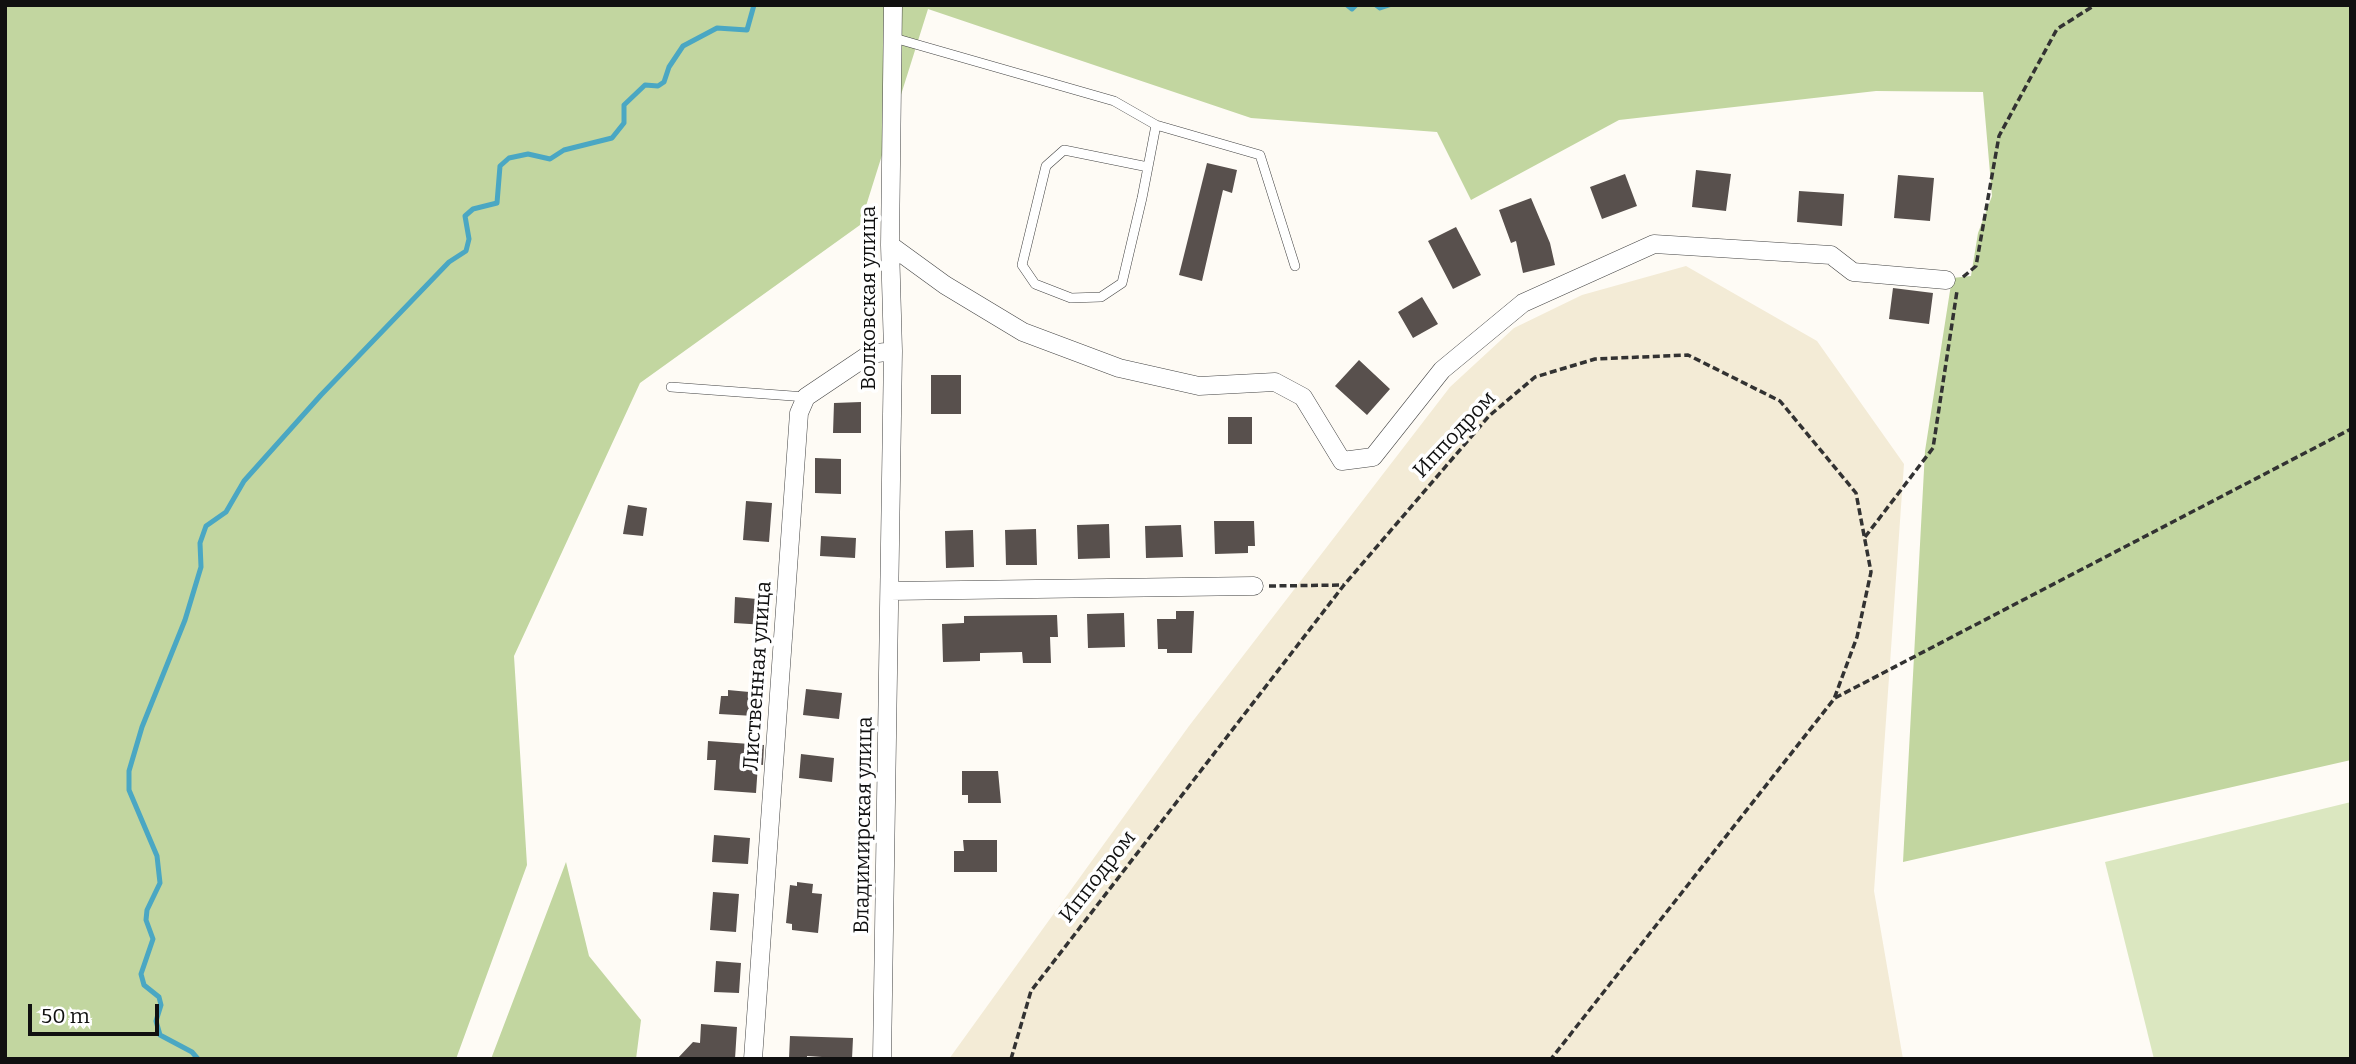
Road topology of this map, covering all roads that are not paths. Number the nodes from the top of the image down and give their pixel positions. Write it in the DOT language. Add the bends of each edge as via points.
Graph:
graph roads {
  1 [pos="893,5"];
  2 [pos="894,38"];
  3 [pos="1156,125"];
  4 [pos="1148,167"];
  5 [pos="890,245"];
  6 [pos="1295,266"];
  7 [pos="1946,280"];
  8 [pos="893,351"];
  9 [pos="671,387"];
  10 [pos="806,397"];
  11 [pos="1254,586"];
  12 [pos="890,591"];
  13 [pos="753,1059"];
  14 [pos="883,1059"];
  1 -- 2 [label="street, Волковская улица"];
  2 -- 3 [label="lane" via="1114,101"];
  2 -- 5 [label="street, Волковская улица"];
  3 -- 4 [label="lane"];
  3 -- 6 [label="lane" via="1260,155"];
  4 -- 4 [label="lane" via="1122,283 1101,297 1071,298 1035,284 1022,265 1046,166 1064,150"];
  5 -- 7 [label="street" via="1023,332 1119,368 1199,386 1275,382 1303,397 1342,461 1373,457 1442,370 1523,303 1654,244 1831,255 1853,272"];
  5 -- 8 [label="street, Волковская улица"];
  8 -- 10 [label="street" via="870,354"];
  8 -- 12 [label="street, Волковская улица"];
  9 -- 10 [label="lane"];
  10 -- 13 [label="street, Лиственная улица" via="799,413"];
  11 -- 12 [label="street"];
  12 -- 14 [label="street, Владимирская улица"];
}
